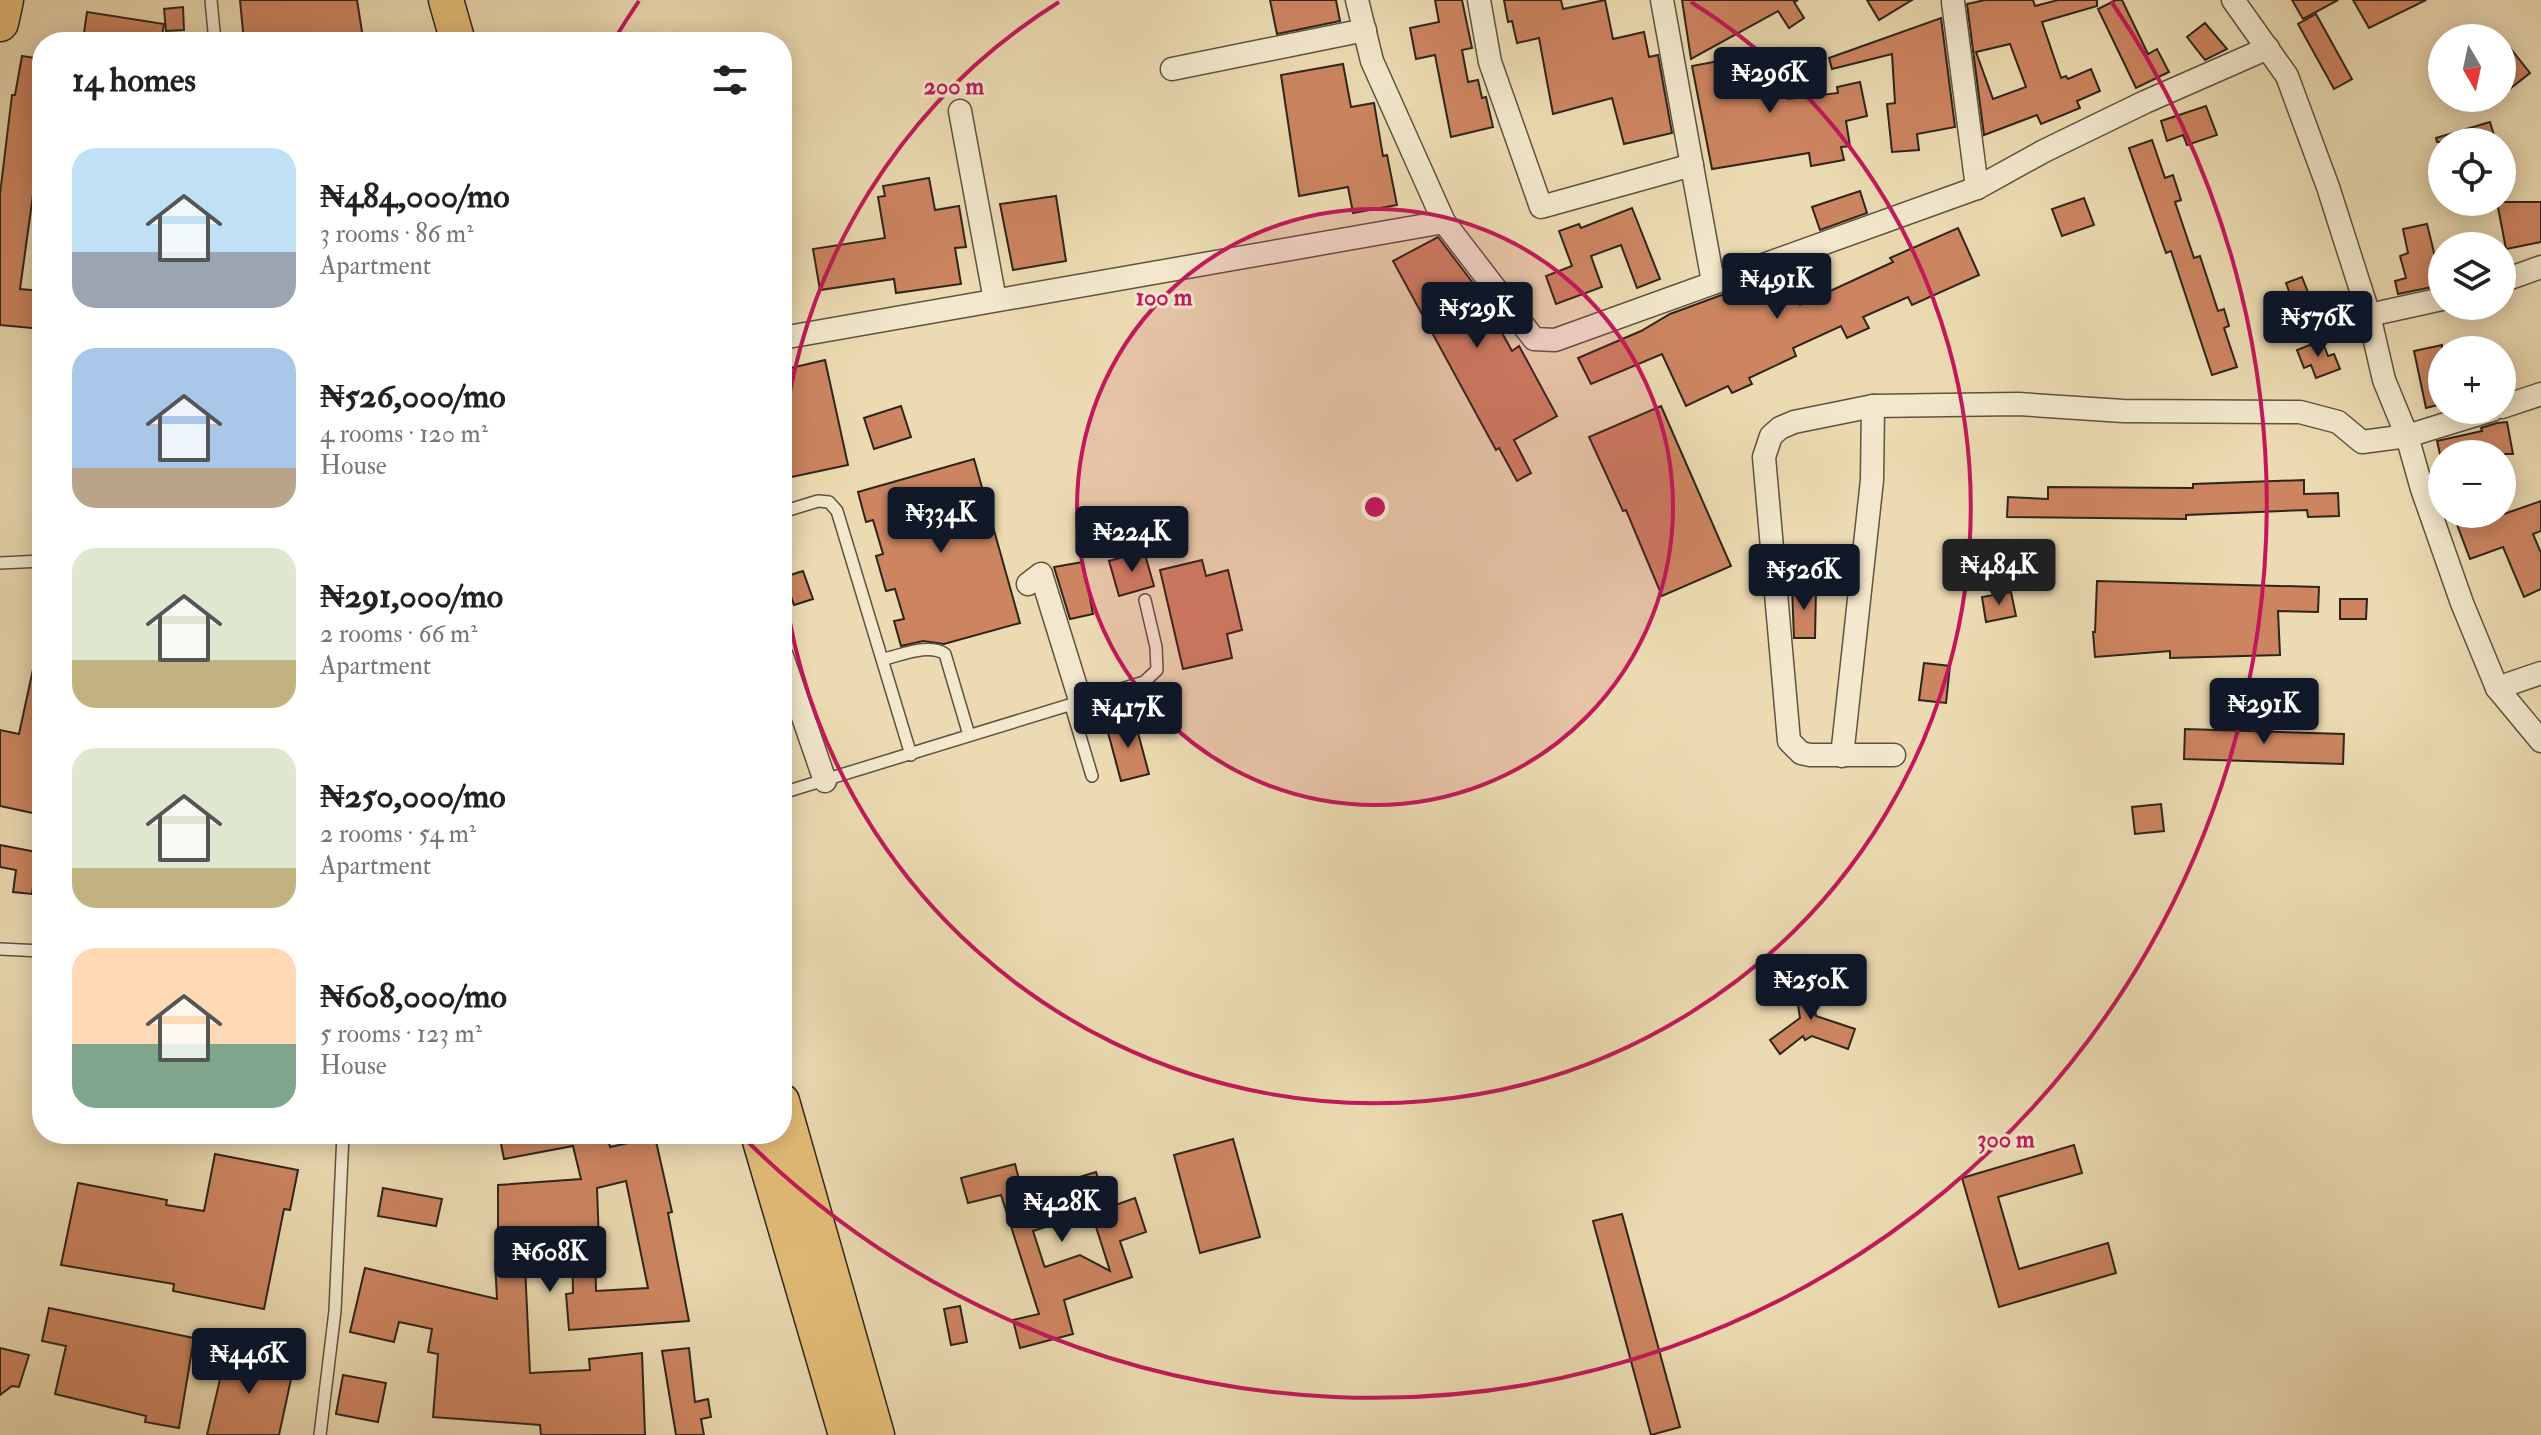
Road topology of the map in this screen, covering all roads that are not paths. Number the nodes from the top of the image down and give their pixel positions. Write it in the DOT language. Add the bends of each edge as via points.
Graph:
graph roads {
  1 [pos="5,0"];
  2 [pos="211,0"];
  3 [pos="446,0"];
  4 [pos="470,0"];
  5 [pos="1357,0"];
  6 [pos="1479,0"];
  7 [pos="1662,0"];
  8 [pos="2233,0"];
  9 [pos="1953,2"];
  10 [pos="0,23"];
  11 [pos="1365,30"];
  12 [pos="214,32"];
  13 [pos="455,32"];
  14 [pos="479,32"];
  15 [pos="2268,48"];
  16 [pos="1172,69"];
  17 [pos="960,111"];
  18 [pos="1692,165"];
  19 [pos="1977,188"];
  20 [pos="1444,222"];
  21 [pos="2541,267"];
  22 [pos="2516,276"];
  23 [pos="1713,282"];
  24 [pos="995,300"];
  25 [pos="2428,302"];
  26 [pos="2369,315"];
  27 [pos="792,336"];
  28 [pos="2541,394"];
  29 [pos="2516,402"];
  30 [pos="1873,406"];
  31 [pos="2446,424"];
  32 [pos="2407,436"];
  33 [pos="792,509"];
  34 [pos="32,561"];
  35 [pos="0,563"];
  36 [pos="1028,584"];
  37 [pos="1145,600"];
  38 [pos="884,659"];
  39 [pos="2541,673"];
  40 [pos="792,685"];
  41 [pos="2497,688"];
  42 [pos="1076,705"];
  43 [pos="969,735"];
  44 [pos="2541,741"];
  45 [pos="911,755"];
  46 [pos="1894,755"];
  47 [pos="1842,756"];
  48 [pos="1092,776"];
  49 [pos="825,781"];
  50 [pos="792,790"];
  51 [pos="0,949"];
  52 [pos="32,951"];
  53 [pos="792,1136"];
  54 [pos="343,1144"];
  55 [pos="761,1144"];
  56 [pos="320,1435"];
  57 [pos="846,1435"];
  58 [pos="877,1435"];
  1 -- 10 [label="highway"];
  2 -- 12 [label="lane"];
  3 -- 13 [label="main road"];
  4 -- 14 [label="main road"];
  5 -- 11 [label="street"];
  6 -- 18 [label="street" via="1490,62 1541,207"];
  7 -- 18 [label="street"];
  8 -- 15 [label="street"];
  9 -- 19 [label="street"];
  11 -- 16 [label="street"];
  11 -- 20 [label="street" via="1372,61"];
  15 -- 19 [label="street" via="2145,102"];
  15 -- 26 [label="street" via="2287,76"];
  17 -- 24 [label="street"];
  18 -- 23 [label="street"];
  19 -- 23 [label="street"];
  20 -- 23 [label="street" via="1534,339 1555,340"];
  20 -- 24 [label="street"];
  21 -- 22 [label="street"];
  24 -- 27 [label="street"];
  25 -- 26 [label="street"];
  26 -- 32 [label="street" via="2384,380"];
  28 -- 29 [label="street"];
  30 -- 32 [label="street" via="2018,404 2123,411 2300,412 2338,422 2362,442"];
  30 -- 47 [label="street" via="1872,480"];
  30 -- 47 [label="street" via="1780,428 1771,436 1764,457 1789,741 1801,753"];
  31 -- 32 [label="street"];
  32 -- 41 [label="street" via="2462,603"];
  33 -- 38 [label="lane" via="818,501 829,502 837,511"];
  34 -- 35 [label="lane"];
  36 -- 42 [label="street" via="1041,574"];
  37 -- 42 [label="lane" via="1157,670 1144,682"];
  38 -- 43 [label="lane" via="926,649 945,654"];
  38 -- 45 [label="lane"];
  39 -- 41 [label="street"];
  40 -- 49 [label="street"];
  41 -- 44 [label="street"];
  42 -- 43 [label="lane"];
  42 -- 48 [label="lane"];
  43 -- 45 [label="lane"];
  45 -- 49 [label="lane"];
  46 -- 47 [label="street"];
  49 -- 50 [label="lane"];
  51 -- 52 [label="lane"];
  53 -- 58 [label="main road"];
  54 -- 56 [label="lane" via="335,1311"];
  55 -- 57 [label="main road"];
}
